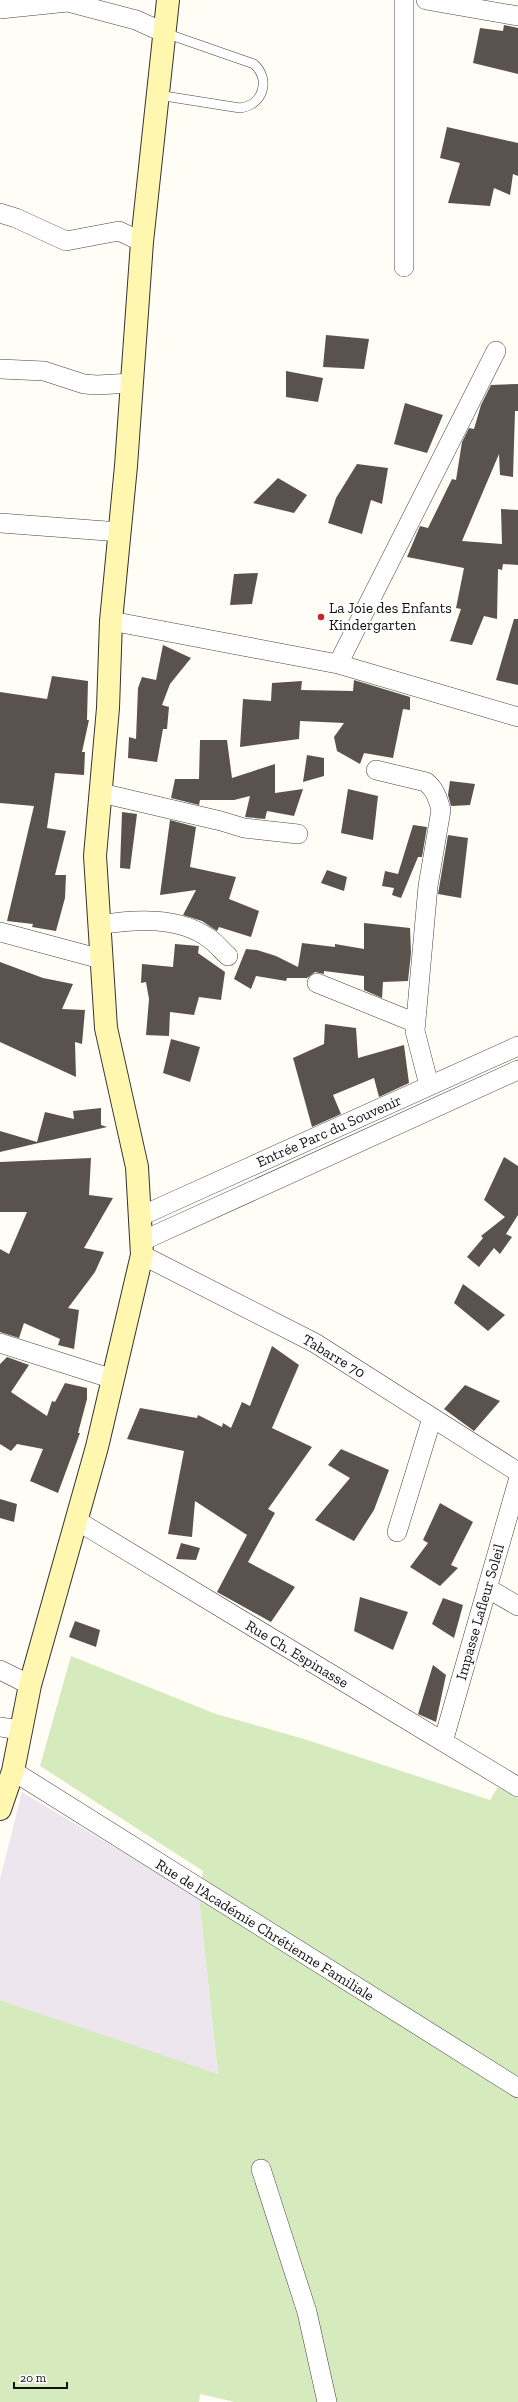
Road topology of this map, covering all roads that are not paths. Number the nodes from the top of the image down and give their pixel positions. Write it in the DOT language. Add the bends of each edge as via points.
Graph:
graph roads {
  1 [pos="168,0"];
  2 [pos="404,0"];
  3 [pos="426,0"];
  4 [pos="0,9"];
  5 [pos="518,16"];
  6 [pos="165,33"];
  7 [pos="158,95"];
  8 [pos="0,214"];
  9 [pos="142,242"];
  10 [pos="404,267"];
  11 [pos="496,351"];
  12 [pos="0,369"];
  13 [pos="132,383"];
  14 [pos="0,522"];
  15 [pos="120,532"];
  16 [pos="111,621"];
  17 [pos="338,664"];
  18 [pos="518,717"];
  19 [pos="376,770"];
  20 [pos="101,793"];
  21 [pos="298,834"];
  22 [pos="99,925"];
  23 [pos="0,932"];
  24 [pos="228,956"];
  25 [pos="101,959"];
  26 [pos="317,983"];
  27 [pos="416,1023"];
  28 [pos="518,1046"];
  29 [pos="518,1070"];
  30 [pos="430,1085"];
  31 [pos="141,1216"];
  32 [pos="142,1248"];
  33 [pos="0,1343"];
  34 [pos="112,1379"];
  35 [pos="432,1418"];
  36 [pos="518,1472"];
  37 [pos="518,1481"];
  38 [pos="76,1520"];
  39 [pos="397,1532"];
  40 [pos="487,1588"];
  41 [pos="518,1606"];
  42 [pos="0,1670"];
  43 [pos="30,1685"];
  44 [pos="10,1729"];
  45 [pos="443,1742"];
  46 [pos="13,1771"];
  47 [pos="518,1787"];
  48 [pos="0,1809"];
  49 [pos="518,2088"];
  50 [pos="261,2169"];
  51 [pos="327,2402"];
  1 -- 6 [label="main road"];
  2 -- 10 [label="street"];
  3 -- 5 [label="street"];
  4 -- 6 [label="street" via="68,2 136,20"];
  6 -- 7 [label="main road"];
  6 -- 7 [label="lane" via="254,64 264,80 260,98 250,107 240,108"];
  7 -- 9 [label="main road"];
  8 -- 9 [label="street" via="16,218 66,241 119,231"];
  9 -- 13 [label="main road"];
  11 -- 17 [label="street"];
  12 -- 13 [label="street" via="44,372 84,384"];
  13 -- 15 [label="main road"];
  14 -- 15 [label="street"];
  15 -- 16 [label="main road"];
  16 -- 17 [label="street"];
  16 -- 20 [label="main road" via="108,708"];
  17 -- 18 [label="street"];
  19 -- 27 [label="street" via="426,782 438,798 441,810 428,886"];
  20 -- 21 [label="street" via="244,828"];
  20 -- 22 [label="main road" via="95,856"];
  22 -- 24 [label="street" via="124,921 158,921 198,932"];
  22 -- 25 [label="main road"];
  23 -- 25 [label="street"];
  25 -- 31 [label="main road" via="106,1028 137,1167"];
  26 -- 27 [label="street"];
  27 -- 30 [label="street" via="415,1031"];
  28 -- 30 [label="street, Entrée Parc du Souvenir"];
  29 -- 32 [label="street, Entrée Parc du Souvenir"];
  30 -- 31 [label="street, Entrée Parc du Souvenir"];
  31 -- 32 [label="main road"];
  32 -- 34 [label="main road" via="129,1316"];
  32 -- 35 [label="street, Tabarre 70" via="315,1343"];
  33 -- 34 [label="street"];
  34 -- 38 [label="main road" via="97,1447"];
  35 -- 36 [label="street, Tabarre 70"];
  35 -- 39 [label="street"];
  37 -- 40 [label="street, Impasse Lafleur Soleil"];
  38 -- 43 [label="main road"];
  38 -- 45 [label="street, Rue Ch. Espinasse"];
  40 -- 41 [label="street"];
  40 -- 45 [label="street, Impasse Lafleur Soleil"];
  42 -- 43 [label="street"];
  43 -- 44 [label="main road"];
  44 -- 46 [label="main road"];
  45 -- 47 [label="street, Rue Ch. Espinasse"];
  46 -- 48 [label="main road"];
  46 -- 49 [label="street, Rue de l'Académie Chrétienne Familiale"];
  50 -- 51 [label="street" via="307,2312"];
}
